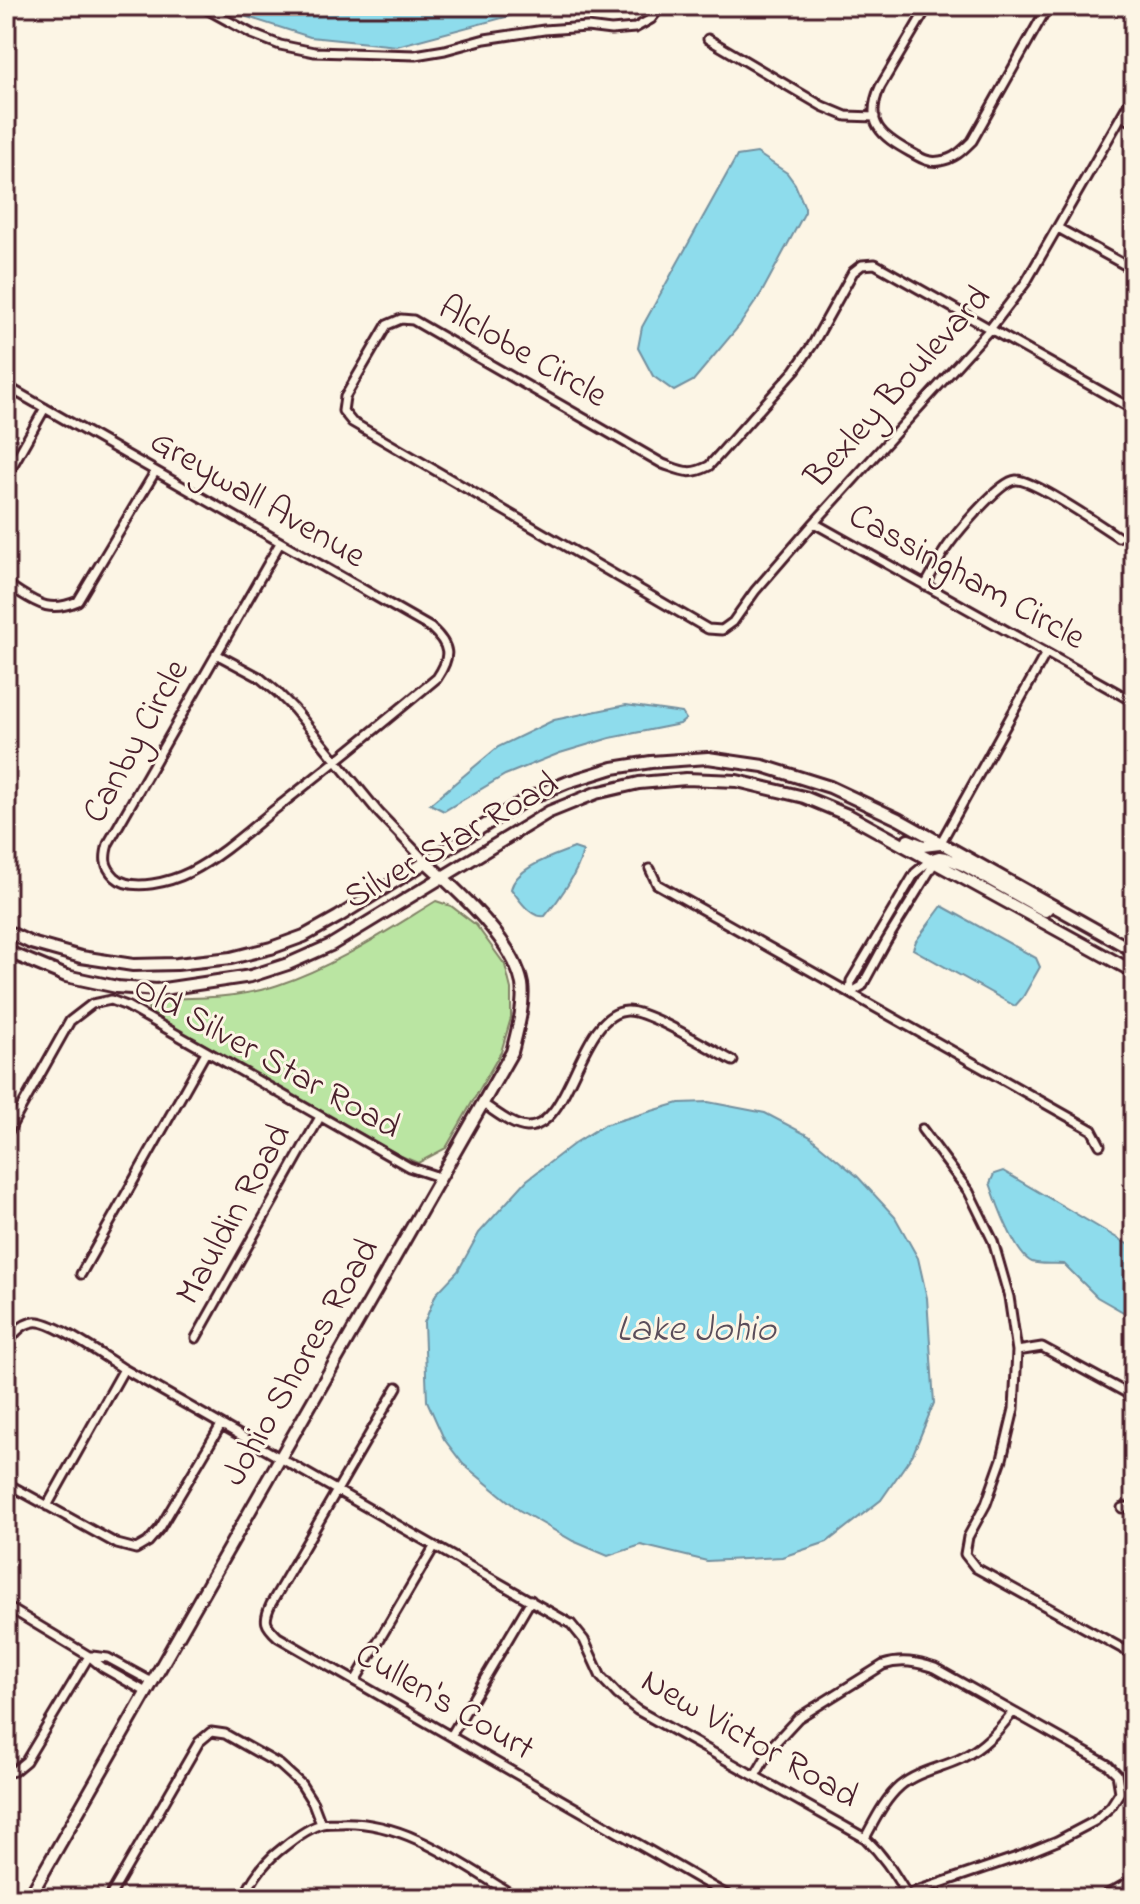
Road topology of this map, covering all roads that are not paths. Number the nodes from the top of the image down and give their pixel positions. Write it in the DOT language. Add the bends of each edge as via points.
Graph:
graph roads {
  1 [pos="201,6"];
  2 [pos="661,6"];
  3 [pos="928,6"];
  4 [pos="1048,6"];
  5 [pos="708,39"];
  6 [pos="1134,94"];
  7 [pos="1122,116"];
  8 [pos="875,117"];
  9 [pos="1134,123"];
  10 [pos="1058,228"];
  11 [pos="1134,270"];
  12 [pos="990,329"];
  13 [pos="6,386"];
  14 [pos="45,408"];
  15 [pos="1134,410"];
  16 [pos="155,472"];
  17 [pos="6,477"];
  18 [pos="814,523"];
  19 [pos="1118,537"];
  20 [pos="280,543"];
  21 [pos="6,584"];
  22 [pos="925,586"];
  23 [pos="1046,653"];
  24 [pos="216,654"];
  25 [pos="437,678"];
  26 [pos="1134,702"];
  27 [pos="336,761"];
  28 [pos="804,797"];
  29 [pos="940,844"];
  30 [pos="934,860"];
  31 [pos="426,862"];
  32 [pos="650,869"];
  33 [pos="443,877"];
  34 [pos="1051,905"];
  35 [pos="886,923"];
  36 [pos="894,929"];
  37 [pos="6,931"];
  38 [pos="6,951"];
  39 [pos="1134,951"];
  40 [pos="1134,972"];
  41 [pos="850,993"];
  42 [pos="206,1052"];
  43 [pos="733,1061"];
  44 [pos="483,1104"];
  45 [pos="320,1117"];
  46 [pos="922,1129"];
  47 [pos="6,1135"];
  48 [pos="1100,1145"];
  49 [pos="439,1177"];
  50 [pos="81,1274"];
  51 [pos="196,1338"];
  52 [pos="6,1347"];
  53 [pos="1017,1351"];
  54 [pos="124,1369"];
  55 [pos="397,1387"];
  56 [pos="1134,1401"];
  57 [pos="221,1425"];
  58 [pos="280,1458"];
  59 [pos="6,1483"];
  60 [pos="338,1492"];
  61 [pos="47,1506"];
  62 [pos="1134,1506"];
  63 [pos="1122,1508"];
  64 [pos="434,1547"];
  65 [pos="531,1600"];
  66 [pos="6,1606"];
  67 [pos="1134,1655"];
  68 [pos="89,1656"];
  69 [pos="355,1681"];
  70 [pos="149,1687"];
  71 [pos="1013,1712"];
  72 [pos="451,1736"];
  73 [pos="6,1773"];
  74 [pos="755,1776"];
  75 [pos="321,1824"];
  76 [pos="865,1838"];
  77 [pos="1134,1881"];
  78 [pos="908,1897"];
  79 [pos="29,1898"];
  80 [pos="109,1898"];
  81 [pos="244,1898"];
  82 [pos="518,1898"];
  83 [pos="732,1898"];
  84 [pos="896,1898"];
  85 [pos="1104,1898"];
  1 -- 2 [label="street" via="280,45 314,52 415,55 544,30 635,28"];
  3 -- 8 [label="street" via="880,87"];
  4 -- 8 [label="street" via="972,141 959,154 928,162 891,142 879,131"];
  5 -- 8 [label="street" via="822,106 846,116"];
  6 -- 7 [label="street, Bexley Boulevard"];
  7 -- 9 [label="street"];
  7 -- 10 [label="street, Bexley Boulevard"];
  10 -- 11 [label="street"];
  10 -- 12 [label="street, Bexley Boulevard"];
  12 -- 15 [label="street"];
  12 -- 18 [label="street, Bexley Boulevard"];
  12 -- 18 [label="street, Alclobe Circle" via="875,264 862,265 795,370 709,466 697,472 663,464 413,320 387,325 345,397 343,411 352,422 708,629 722,630 733,622"];
  13 -- 14 [label="street, Greywall Avenue"];
  14 -- 16 [label="street, Greywall Avenue"];
  14 -- 17 [label="street"];
  16 -- 20 [label="street, Greywall Avenue"];
  16 -- 21 [label="street" via="78,601 47,607"];
  18 -- 22 [label="street, Cassingham Circle"];
  19 -- 22 [label="street" via="1033,484 1015,480 1001,487 961,528"];
  20 -- 24 [label="street, Canby Circle"];
  20 -- 25 [label="street, Greywall Avenue" via="431,628 443,639 448,655"];
  22 -- 23 [label="street, Cassingham Circle"];
  23 -- 26 [label="street, Cassingham Circle"];
  23 -- 29 [label="street"];
  24 -- 27 [label="street" via="277,692"];
  24 -- 27 [label="street, Canby Circle" via="108,844 107,869 119,880 134,885 190,872"];
  25 -- 27 [label="street, Canby Circle"];
  27 -- 31 [label="street"];
  28 -- 29 [label="main road" via="823,797 916,844"];
  28 -- 30 [label="main road, Silver Star Road"];
  28 -- 33 [label="main road, Silver Star Road" via="737,781 639,783 549,812"];
  29 -- 31 [label="main road, Silver Star Road" via="830,787 763,766 708,758 613,768 568,782 527,799"];
  29 -- 34 [label="main road, Silver Star Road"];
  30 -- 34 [label="main road" via="946,858 965,866 1045,911"];
  30 -- 35 [label="street" via="915,873"];
  30 -- 36 [label="street"];
  30 -- 40 [label="main road, Silver Star Road"];
  31 -- 33 [label="main road, Johio Shores Road"];
  31 -- 37 [label="main road, Silver Star Road" via="304,936 231,958 133,965 81,957"];
  32 -- 41 [label="street" via="657,884"];
  33 -- 38 [label="main road, Silver Star Road" via="331,945 251,976 202,985 117,987 66,976"];
  33 -- 44 [label="main road, Johio Shores Road" via="493,929 511,955 522,985 512,1052"];
  34 -- 39 [label="main road, Silver Star Road"];
  35 -- 36 [label="street"];
  35 -- 41 [label="street" via="851,981"];
  36 -- 41 [label="street" via="862,986"];
  41 -- 48 [label="street" via="1092,1130"];
  42 -- 45 [label="street, Old Silver Star Road"];
  42 -- 47 [label="street, Old Silver Star Road" via="127,1006 111,1000 92,1004 70,1021"];
  42 -- 50 [label="street"];
  43 -- 44 [label="street" via="649,1015 627,1011 610,1016 597,1030 553,1113 541,1124 511,1122"];
  44 -- 49 [label="main road, Johio Shores Road"];
  45 -- 49 [label="street, Old Silver Star Road" via="409,1167"];
  45 -- 51 [label="street, Mauldin Road"];
  46 -- 53 [label="street" via="969,1192 993,1241"];
  49 -- 58 [label="main road, Johio Shores Road"];
  52 -- 54 [label="street, New Victor Road" via="22,1326 36,1321"];
  53 -- 56 [label="street" via="1042,1347"];
  53 -- 67 [label="street" via="1014,1409 1002,1459 965,1554 976,1568"];
  54 -- 57 [label="street, New Victor Road"];
  54 -- 61 [label="street"];
  55 -- 60 [label="street"];
  57 -- 58 [label="street, New Victor Road"];
  57 -- 61 [label="street" via="160,1528 136,1549"];
  58 -- 60 [label="street, New Victor Road"];
  58 -- 70 [label="main road, Johio Shores Road"];
  59 -- 61 [label="street"];
  60 -- 64 [label="street, New Victor Road"];
  60 -- 69 [label="street, Cullen's Court" via="265,1616 267,1627 278,1637"];
  62 -- 63 [label="street"];
  64 -- 65 [label="street, New Victor Road"];
  64 -- 69 [label="street"];
  65 -- 72 [label="street"];
  65 -- 74 [label="street, New Victor Road" via="571,1624 601,1677 637,1710"];
  66 -- 68 [label="street"];
  68 -- 70 [label="street" via="108,1658"];
  68 -- 73 [label="street" via="26,1761"];
  69 -- 72 [label="street, Cullen's Court"];
  70 -- 79 [label="main road, Johio Shores Road"];
  71 -- 74 [label="street" via="935,1668 894,1662 798,1718 773,1745"];
  71 -- 76 [label="street" via="981,1746 900,1787"];
  71 -- 78 [label="street" via="1108,1765 1117,1774 1120,1792 1095,1821 1057,1841"];
  72 -- 83 [label="street, Cullen's Court"];
  74 -- 76 [label="street, New Victor Road"];
  75 -- 80 [label="street" via="301,1784 280,1765 225,1734 211,1732 199,1742"];
  75 -- 81 [label="street" via="269,1858"];
  75 -- 82 [label="street" via="358,1822 422,1841"];
  76 -- 78 [label="street, New Victor Road" via="888,1862"];
  77 -- 85 [label="main road"];
  78 -- 84 [label="street"];
}
